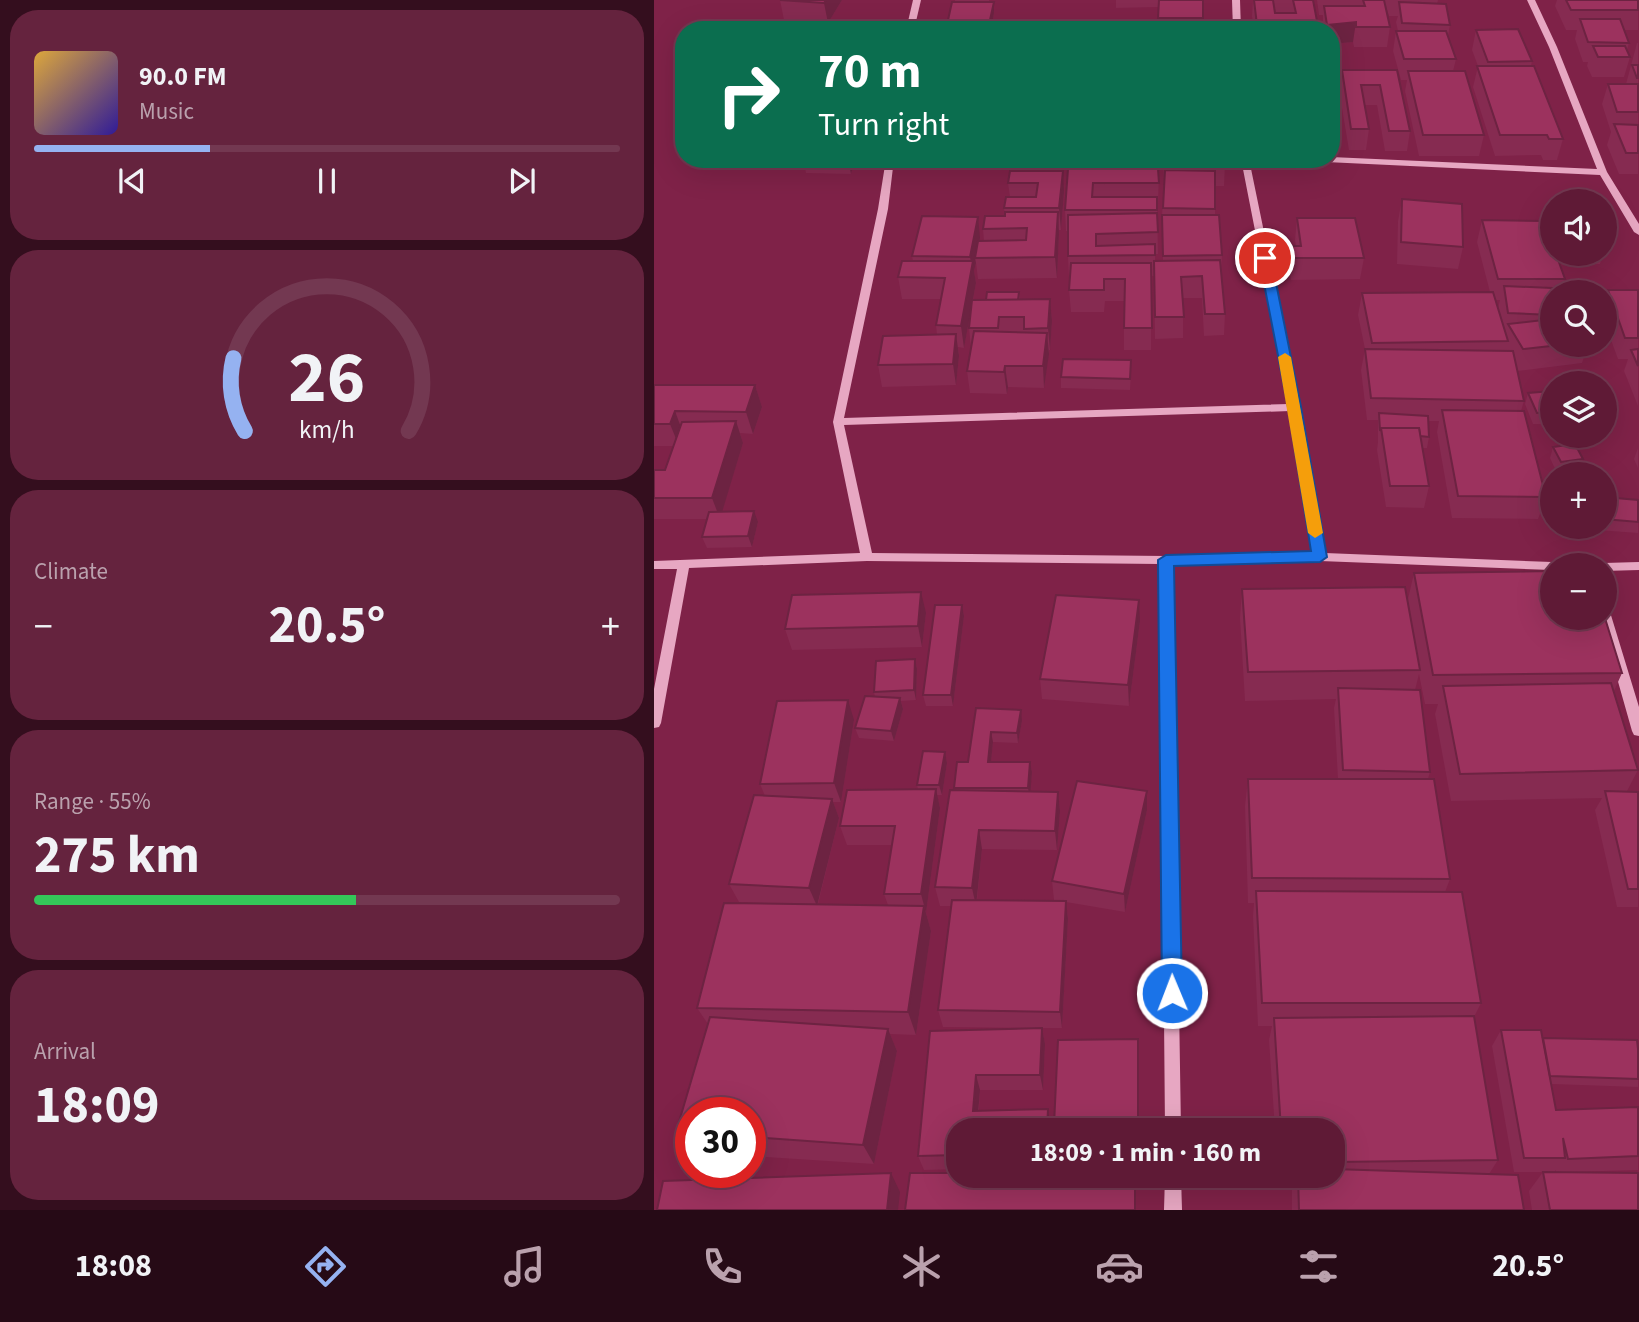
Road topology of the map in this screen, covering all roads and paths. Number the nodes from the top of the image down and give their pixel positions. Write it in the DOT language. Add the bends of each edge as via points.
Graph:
graph roads {
  1 [pos="917,0"];
  2 [pos="1236,0"];
  3 [pos="1531,0"];
  4 [pos="912,21"];
  5 [pos="1237,21"];
  6 [pos="1340,160"];
  7 [pos="889,168"];
  8 [pos="1247,168"];
  9 [pos="1603,172"];
  10 [pos="1639,232"];
  11 [pos="1294,407"];
  12 [pos="838,422"];
  13 [pos="868,557"];
  14 [pos="1320,557"];
  15 [pos="1166,560"];
  16 [pos="684,564"];
  17 [pos="654,565"];
  18 [pos="1540,566"];
  19 [pos="1639,566"];
  20 [pos="1617,567"];
  21 [pos="1609,630"];
  22 [pos="654,723"];
  23 [pos="1639,731"];
  24 [pos="1173,1118"];
  25 [pos="1173,1188"];
  26 [pos="1173,1210"];
  1 -- 4 [label="street"];
  2 -- 5 [label="street"];
  3 -- 9 [label="street"];
  6 -- 9 [label="street"];
  7 -- 12 [label="street"];
  8 -- 11 [label="street"];
  9 -- 10 [label="street"];
  11 -- 12 [label="street"];
  11 -- 14 [label="street"];
  12 -- 13 [label="street"];
  13 -- 15 [label="street"];
  13 -- 16 [label="street"];
  14 -- 15 [label="street"];
  14 -- 18 [label="street"];
  15 -- 24 [label="street"];
  16 -- 17 [label="street"];
  16 -- 22 [label="street"];
  19 -- 20 [label="street"];
  21 -- 23 [label="street"];
  25 -- 26 [label="street"];
}
